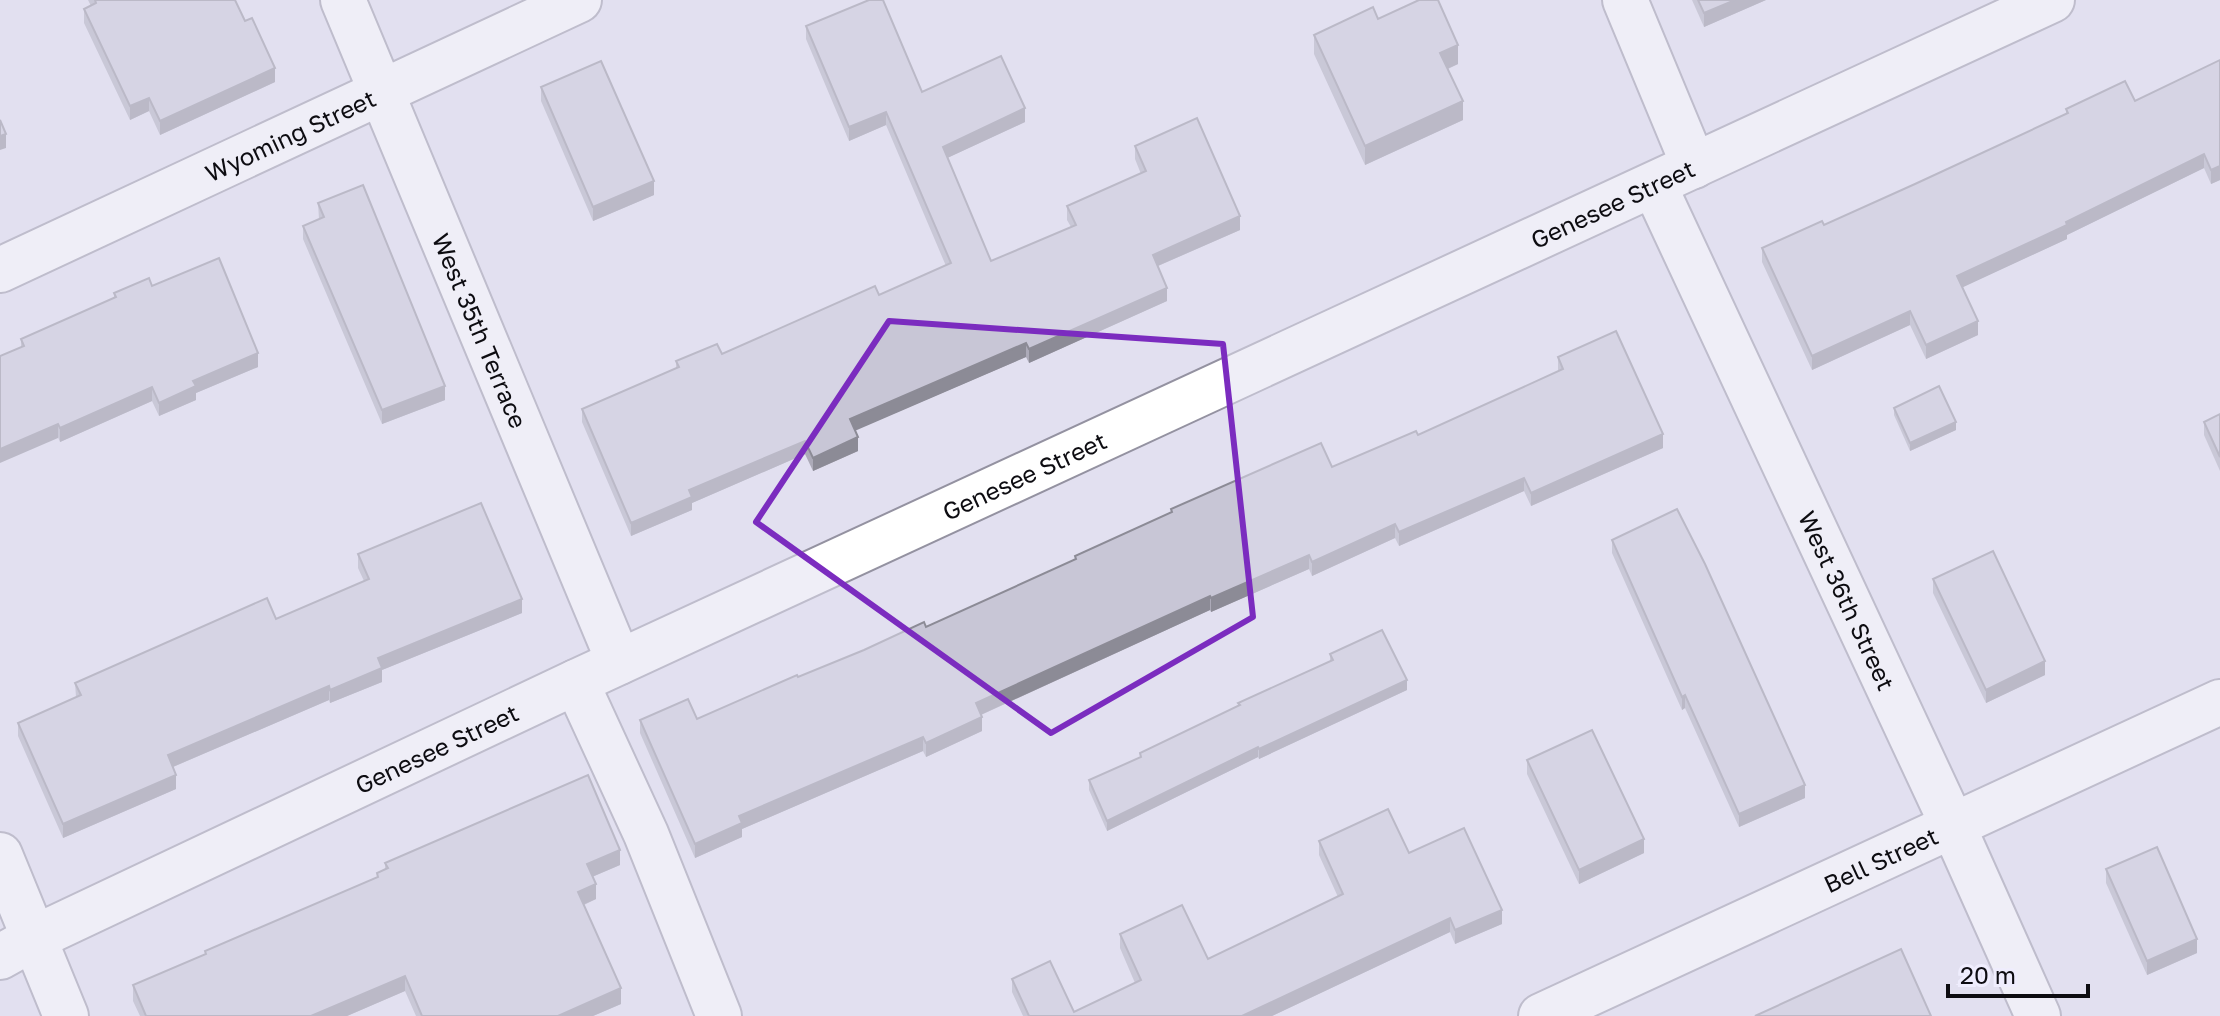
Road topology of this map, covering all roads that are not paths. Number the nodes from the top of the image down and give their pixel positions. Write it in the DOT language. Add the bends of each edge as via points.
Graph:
graph roads {
  1 [pos="343,0"];
  2 [pos="579,0"];
  3 [pos="1625,0"];
  4 [pos="2052,0"];
  5 [pos="381,92"];
  6 [pos="1694,166"];
  7 [pos="1654,185"];
  8 [pos="0,270"];
  9 [pos="619,662"];
  10 [pos="576,682"];
  11 [pos="2220,702"];
  12 [pos="1953,826"];
  13 [pos="0,855"];
  14 [pos="17,947"];
  15 [pos="66,1016"];
  16 [pos="719,1016"];
  17 [pos="1541,1016"];
  18 [pos="2038,1016"];
  1 -- 5 [label="street, West 35th Terrace"];
  2 -- 5 [label="street, Wyoming Street"];
  3 -- 6 [label="street"];
  4 -- 6 [label="street, Genesee Street"];
  5 -- 8 [label="street, Wyoming Street"];
  5 -- 9 [label="street, West 35th Terrace"];
  6 -- 7 [label="street, Genesee Street"];
  7 -- 9 [label="street, Genesee Street"];
  7 -- 12 [label="street, West 36th Street"];
  9 -- 10 [label="street, Genesee Street"];
  10 -- 14 [label="street, Genesee Street"];
  10 -- 16 [label="street" via="646,834"];
  11 -- 12 [label="street, Bell Street"];
  12 -- 17 [label="street, Bell Street"];
  12 -- 18 [label="street, West 36th Street"];
  13 -- 14 [label="street"];
  14 -- 15 [label="street"];
}
